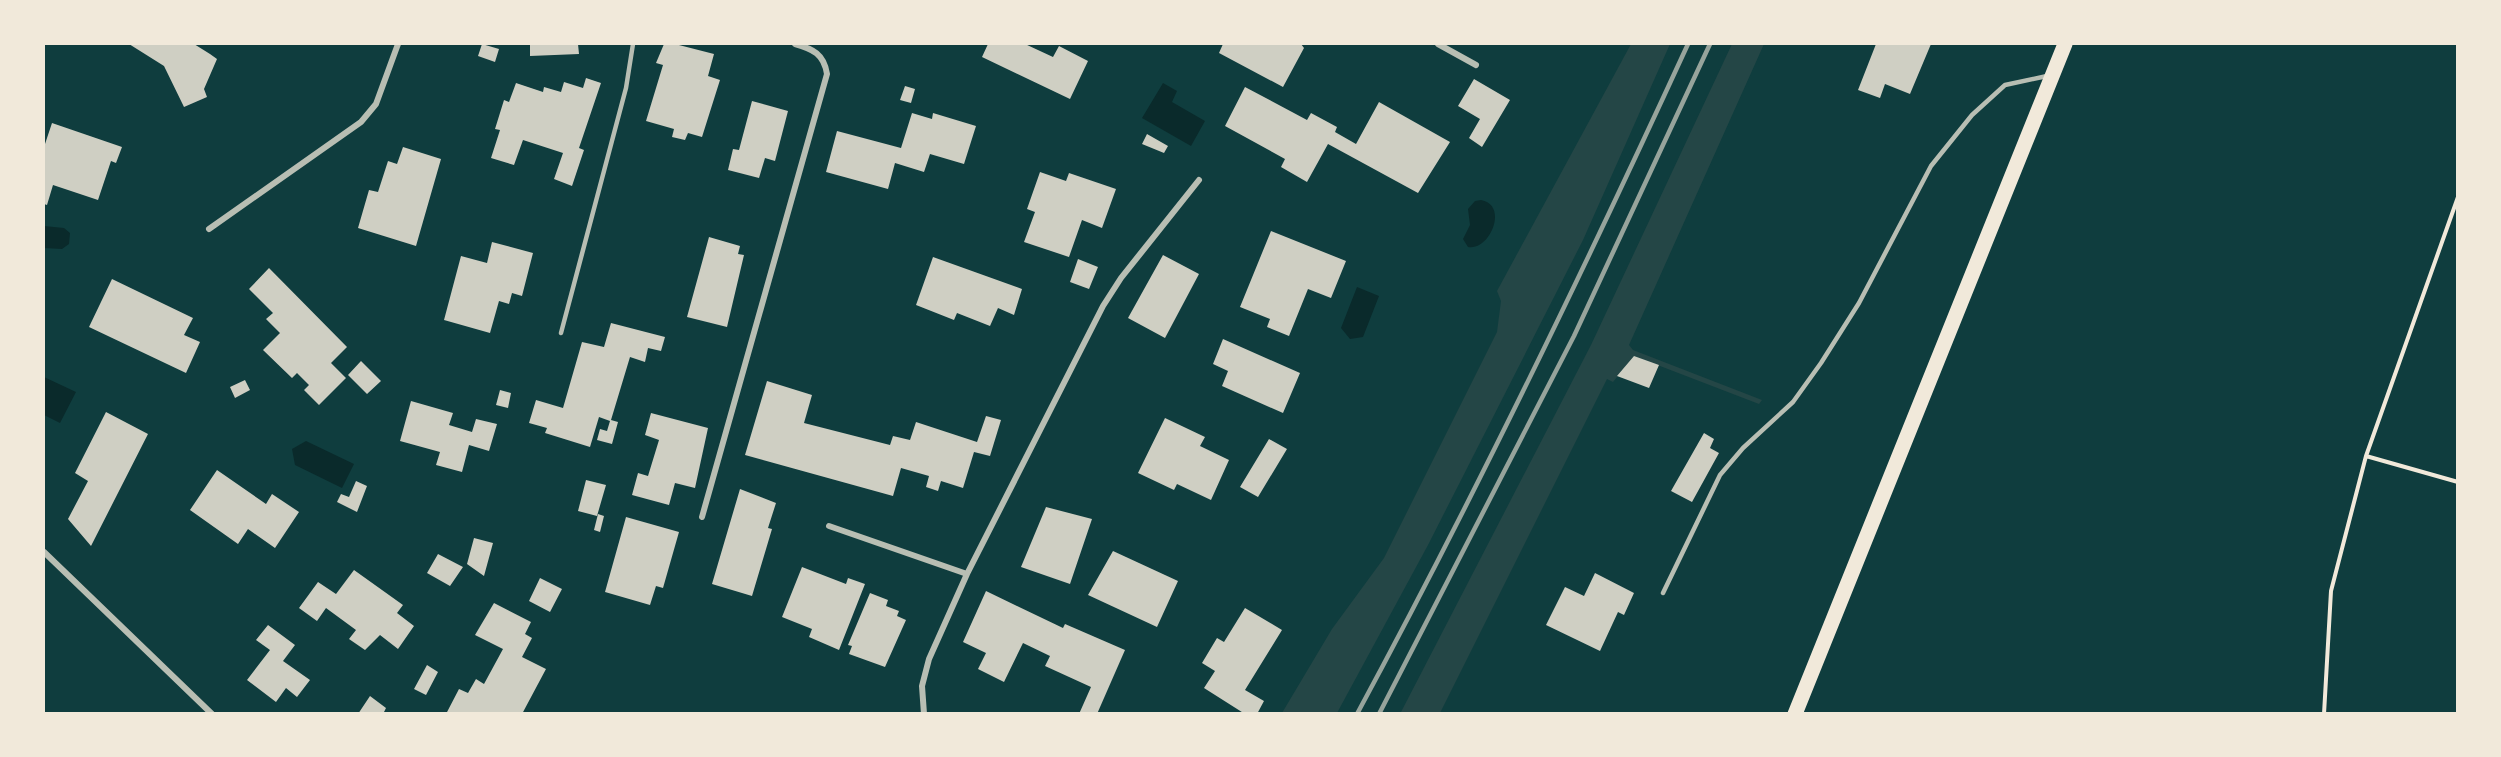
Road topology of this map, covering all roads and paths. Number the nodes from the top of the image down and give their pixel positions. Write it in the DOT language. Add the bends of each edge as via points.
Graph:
graph roads {
  1 [pos="398,44"];
  2 [pos="633,44"];
  3 [pos="795,44"];
  4 [pos="1438,44"];
  5 [pos="2065,44"];
  6 [pos="1476,65"];
  7 [pos="2053,75"];
  8 [pos="1199,180"];
  9 [pos="2457,197"];
  10 [pos="209,229"];
  11 [pos="561,333"];
  12 [pos="2366,456"];
  13 [pos="2457,482"];
  14 [pos="702,517"];
  15 [pos="829,526"];
  16 [pos="44,552"];
  17 [pos="967,574"];
  18 [pos="1663,593"];
  19 [pos="212,714"];
  20 [pos="924,714"];
  21 [pos="1795,714"];
  22 [pos="2324,714"];
  1 -- 10 [label="street" via="376,104 361,122"];
  2 -- 11 [label="lane" via="626,88"];
  3 -- 14 [label="street" via="813,49 821,56 827,74"];
  4 -- 6 [label="street"];
  5 -- 7 [label="main road"];
  7 -- 18 [label="lane" via="2005,85 1972,115 1932,166 1859,303 1821,363 1793,402 1720,475"];
  7 -- 21 [label="main road"];
  8 -- 17 [label="street" via="1120,278 1103,306"];
  9 -- 12 [label="path"];
  12 -- 13 [label="path"];
  12 -- 22 [label="path" via="2331,591"];
  15 -- 17 [label="street"];
  16 -- 19 [label="street"];
  17 -- 20 [label="street" via="929,659 922,686"];
}
